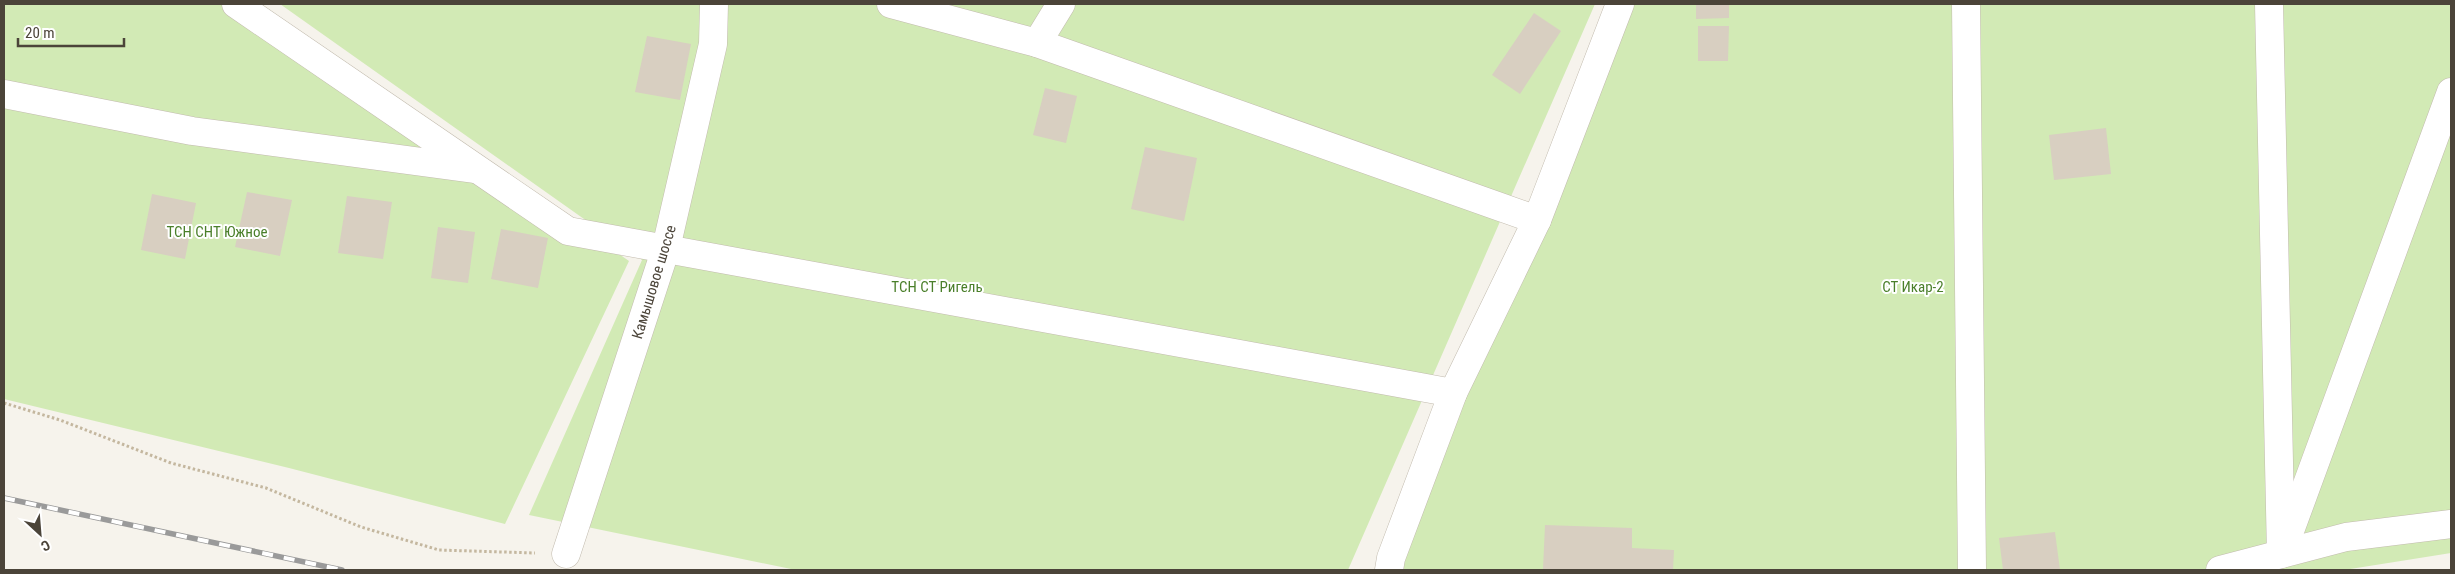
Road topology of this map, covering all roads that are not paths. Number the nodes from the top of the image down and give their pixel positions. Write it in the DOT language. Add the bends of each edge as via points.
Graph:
graph roads {
  1 [pos="236,4"];
  2 [pos="714,4"];
  3 [pos="891,4"];
  4 [pos="1061,4"];
  5 [pos="1620,4"];
  6 [pos="1966,4"];
  7 [pos="2269,4"];
  8 [pos="1037,43"];
  9 [pos="2451,92"];
  10 [pos="4,94"];
  11 [pos="481,170"];
  12 [pos="1537,220"];
  13 [pos="666,248"];
  14 [pos="1453,393"];
  15 [pos="2451,524"];
  16 [pos="566,554"];
  17 [pos="2281,554"];
  18 [pos="1389,570"];
  19 [pos="1972,570"];
  20 [pos="2220,570"];
  1 -- 11 [label="street"];
  2 -- 13 [label="street, Камышовое шоссе" via="714,44"];
  3 -- 8 [label="street"];
  4 -- 8 [label="street"];
  5 -- 12 [label="street"];
  6 -- 19 [label="street"];
  7 -- 17 [label="street"];
  8 -- 12 [label="street"];
  9 -- 17 [label="street"];
  10 -- 11 [label="street" via="192,131"];
  11 -- 13 [label="street" via="568,231"];
  12 -- 14 [label="street"];
  13 -- 14 [label="street"];
  13 -- 16 [label="street, Камышовое шоссе"];
  14 -- 18 [label="street"];
  15 -- 17 [label="street" via="2346,538"];
  17 -- 20 [label="street"];
}
